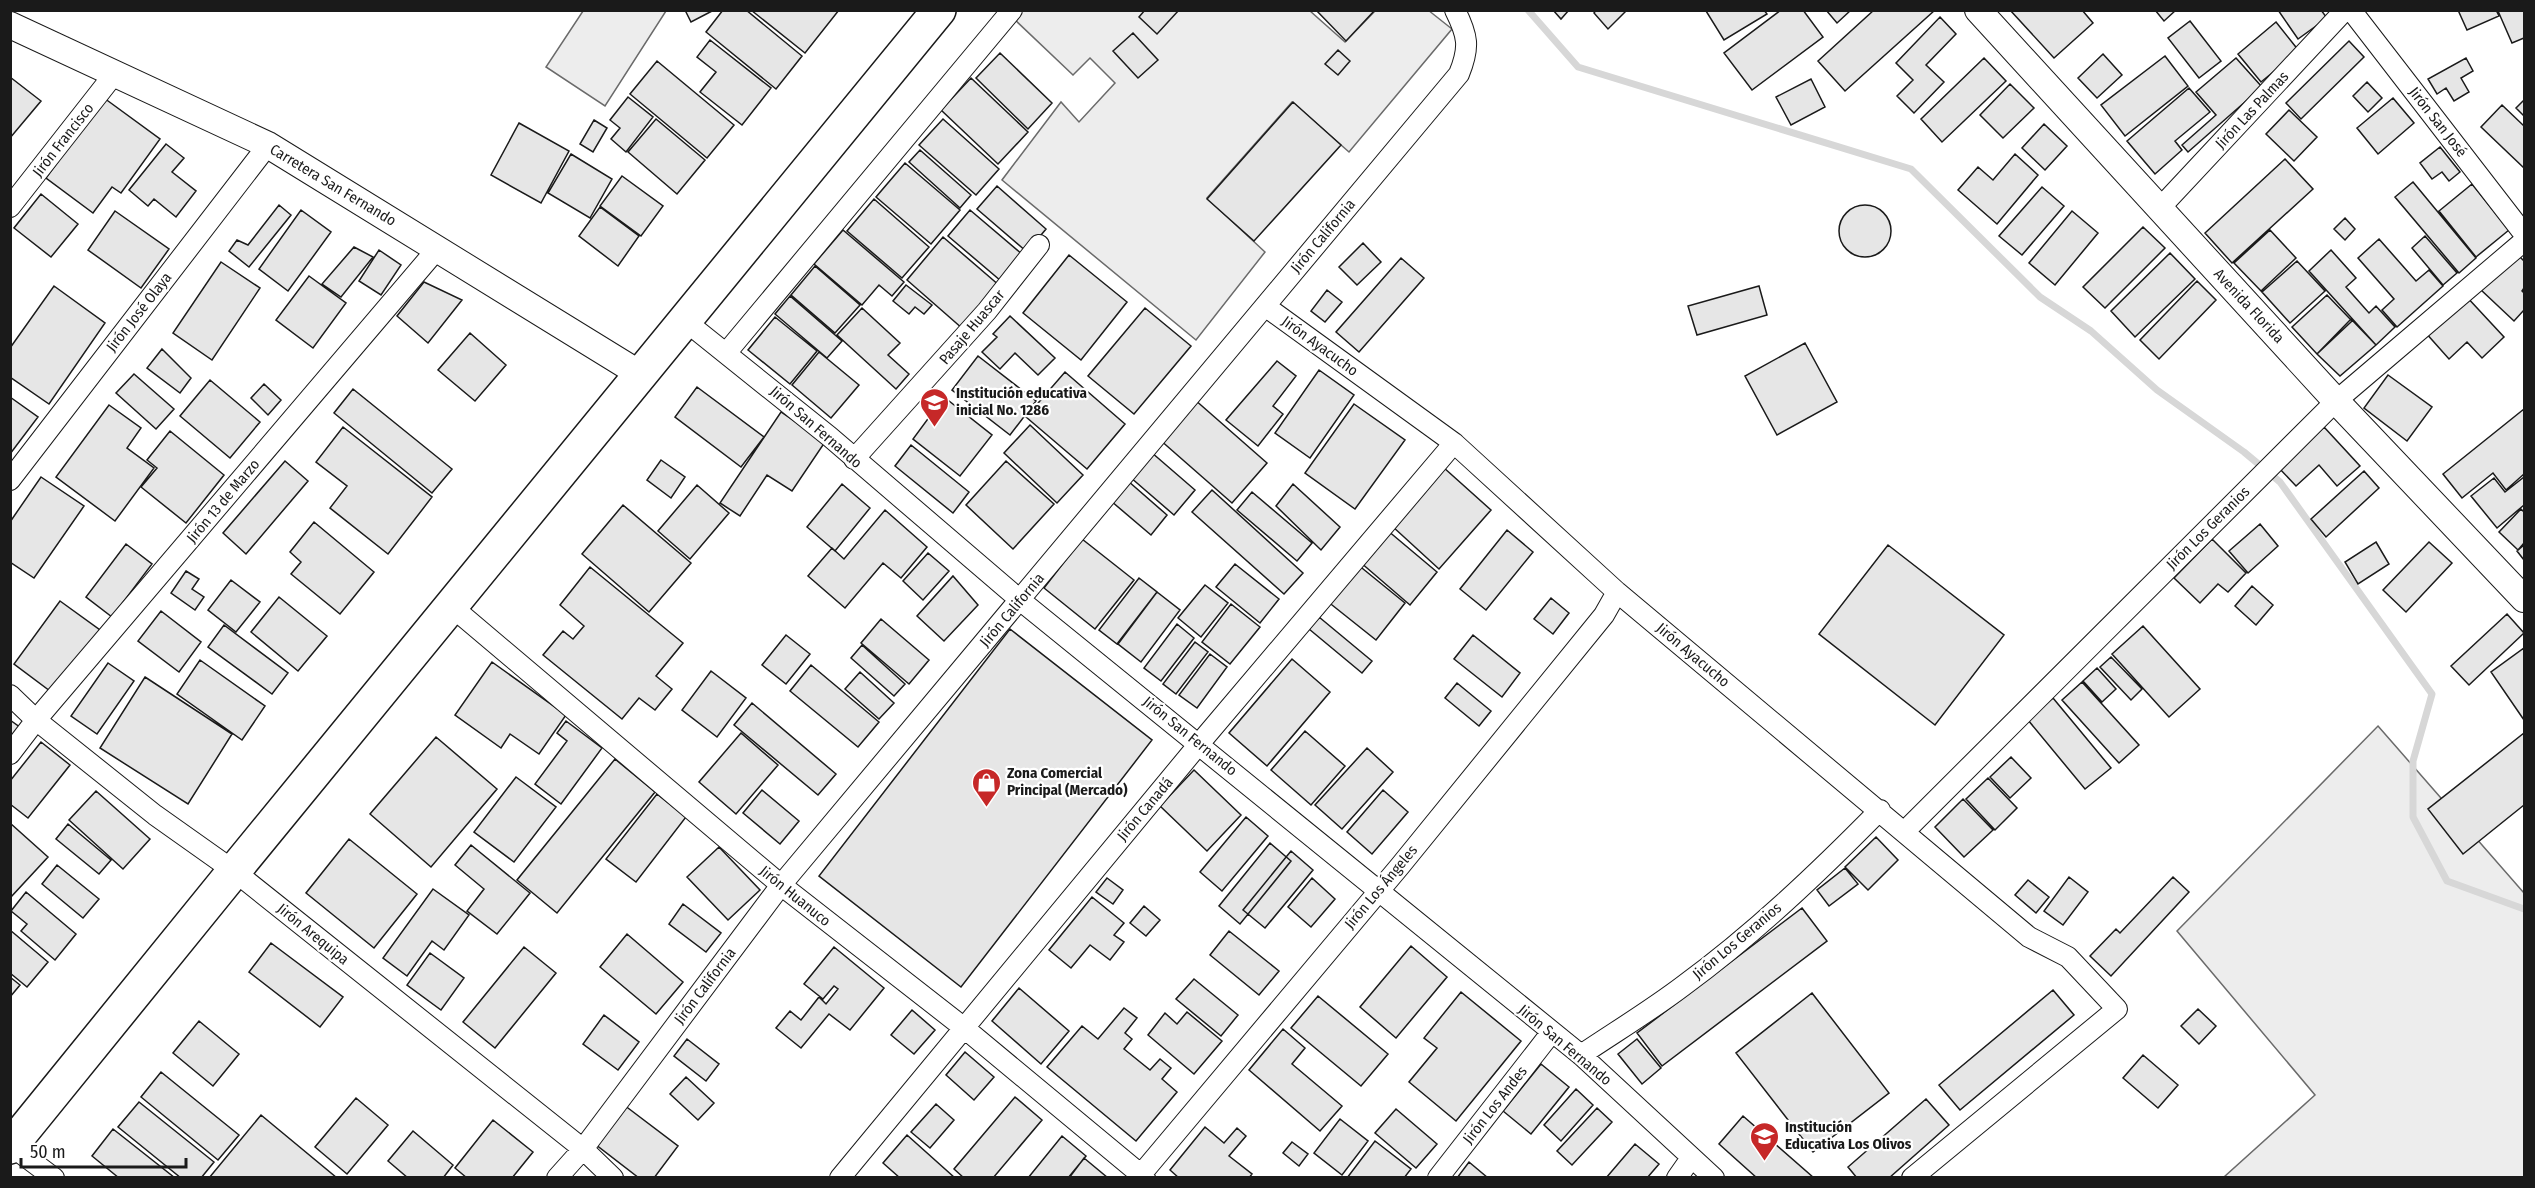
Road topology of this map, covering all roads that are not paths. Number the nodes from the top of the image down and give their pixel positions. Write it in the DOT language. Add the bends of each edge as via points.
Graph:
graph roads {
  1 [pos="939,10"];
  2 [pos="1012,10"];
  3 [pos="1455,10"];
  4 [pos="1978,10"];
  5 [pos="2345,10"];
  6 [pos="2351,10"];
  7 [pos="10,25"];
  8 [pos="115,74"];
  9 [pos="268,145"];
  10 [pos="10,207"];
  11 [pos="2159,209"];
  12 [pos="2524,234"];
  13 [pos="2524,241"];
  14 [pos="1039,245"];
  15 [pos="437,249"];
  16 [pos="1265,306"];
  17 [pos="684,320"];
  18 [pos="727,352"];
  19 [pos="640,374"];
  20 [pos="2336,401"];
  21 [pos="1454,443"];
  22 [pos="854,459"];
  23 [pos="10,480"];
  24 [pos="1617,592"];
  25 [pos="2524,599"];
  26 [pos="1020,600"];
  27 [pos="451,606"];
  28 [pos="10,695"];
  29 [pos="36,720"];
  30 [pos="1199,744"];
  31 [pos="10,753"];
  32 [pos="1880,810"];
  33 [pos="1905,831"];
  34 [pos="234,871"];
  35 [pos="781,885"];
  36 [pos="1378,890"];
  37 [pos="963,1027"];
  38 [pos="1551,1033"];
  39 [pos="1581,1055"];
  40 [pos="11,1146"];
  41 [pos="583,1149"];
  42 [pos="1691,1158"];
  43 [pos="1141,1176"];
  44 [pos="54,1178"];
  45 [pos="557,1178"];
  46 [pos="613,1178"];
  47 [pos="840,1178"];
  48 [pos="1438,1178"];
  49 [pos="1677,1178"];
  50 [pos="1714,1178"];
  51 [pos="1912,1178"];
  1 -- 17 [label="highway"];
  2 -- 18 [label="street"];
  3 -- 16 [label="street, Jirón California" via="1467,34 1466,57 1459,74"];
  4 -- 11 [label="street, Avenida Florida"];
  5 -- 11 [label="street, Jirón Las Palmas"];
  6 -- 12 [label="street, Jirón San José"];
  7 -- 8 [label="street, Carretera San Fernando"];
  8 -- 9 [label="street, Carretera San Fernando"];
  8 -- 10 [label="street, Jirón Francisco"];
  9 -- 15 [label="street, Carretera San Fernando"];
  9 -- 23 [label="street, Jirón José Olaya"];
  11 -- 20 [label="street, Avenida Florida"];
  13 -- 20 [label="street, Jirón Los Geranios"];
  14 -- 22 [label="street, Pasaje Huascar" via="987,311"];
  15 -- 19 [label="street, Carretera San Fernando"];
  15 -- 29 [label="street, Jirón 13 de Marzo"];
  16 -- 21 [label="street, Jirón Ayacucho"];
  16 -- 26 [label="street, Jirón California"];
  17 -- 18 [label="street, Jirón San Fernando"];
  17 -- 19 [label="highway"];
  18 -- 22 [label="street, Jirón San Fernando"];
  19 -- 27 [label="highway"];
  20 -- 25 [label="street, Avenida Florida"];
  20 -- 33 [label="street, Jirón Los Geranios"];
  21 -- 24 [label="street, Jirón Ayacucho"];
  21 -- 30 [label="street, Jirón Canadá"];
  22 -- 26 [label="street, Jirón San Fernando"];
  24 -- 32 [label="street, Jirón Ayacucho"];
  24 -- 36 [label="street, Jirón Los Ángeles" via="1604,615"];
  26 -- 30 [label="street, Jirón San Fernando"];
  26 -- 35 [label="street, Jirón California"];
  27 -- 34 [label="highway"];
  27 -- 35 [label="street, Jirón Huanuco"];
  28 -- 29 [label="street, Jirón Arequipa"];
  29 -- 31 [label="street, Jirón 13 de Marzo"];
  29 -- 34 [label="street, Jirón Arequipa" via="155,815"];
  30 -- 36 [label="street, Jirón San Fernando"];
  30 -- 37 [label="street, Jirón Canadá"];
  32 -- 33 [label="street, Jirón Ayacucho"];
  32 -- 39 [label="street, Jirón Los Geranios" via="1813,878 1684,986"];
  33 -- 51 [label="street, Jirón Ayacucho" via="2029,937 2068,957 2117,1009"];
  34 -- 40 [label="highway"];
  34 -- 41 [label="street, Jirón Arequipa"];
  35 -- 37 [label="street, Jirón Huanuco"];
  35 -- 41 [label="street, Jirón California"];
  36 -- 38 [label="street, Jirón San Fernando"];
  36 -- 43 [label="street, Jirón Los Ángeles"];
  37 -- 43 [label="street, Jirón Huanuco"];
  37 -- 47 [label="street, Jirón Canadá"];
  38 -- 39 [label="street, Jirón San Fernando"];
  38 -- 48 [label="street, Jirón Los Andes"];
  39 -- 42 [label="street, Jirón San Fernando"];
  40 -- 44 [label="street"];
  41 -- 45 [label="street, Jirón California"];
  41 -- 46 [label="street, Jirón Arequipa"];
  42 -- 49 [label="street"];
  42 -- 50 [label="street, Jirón San Fernando"];
}
